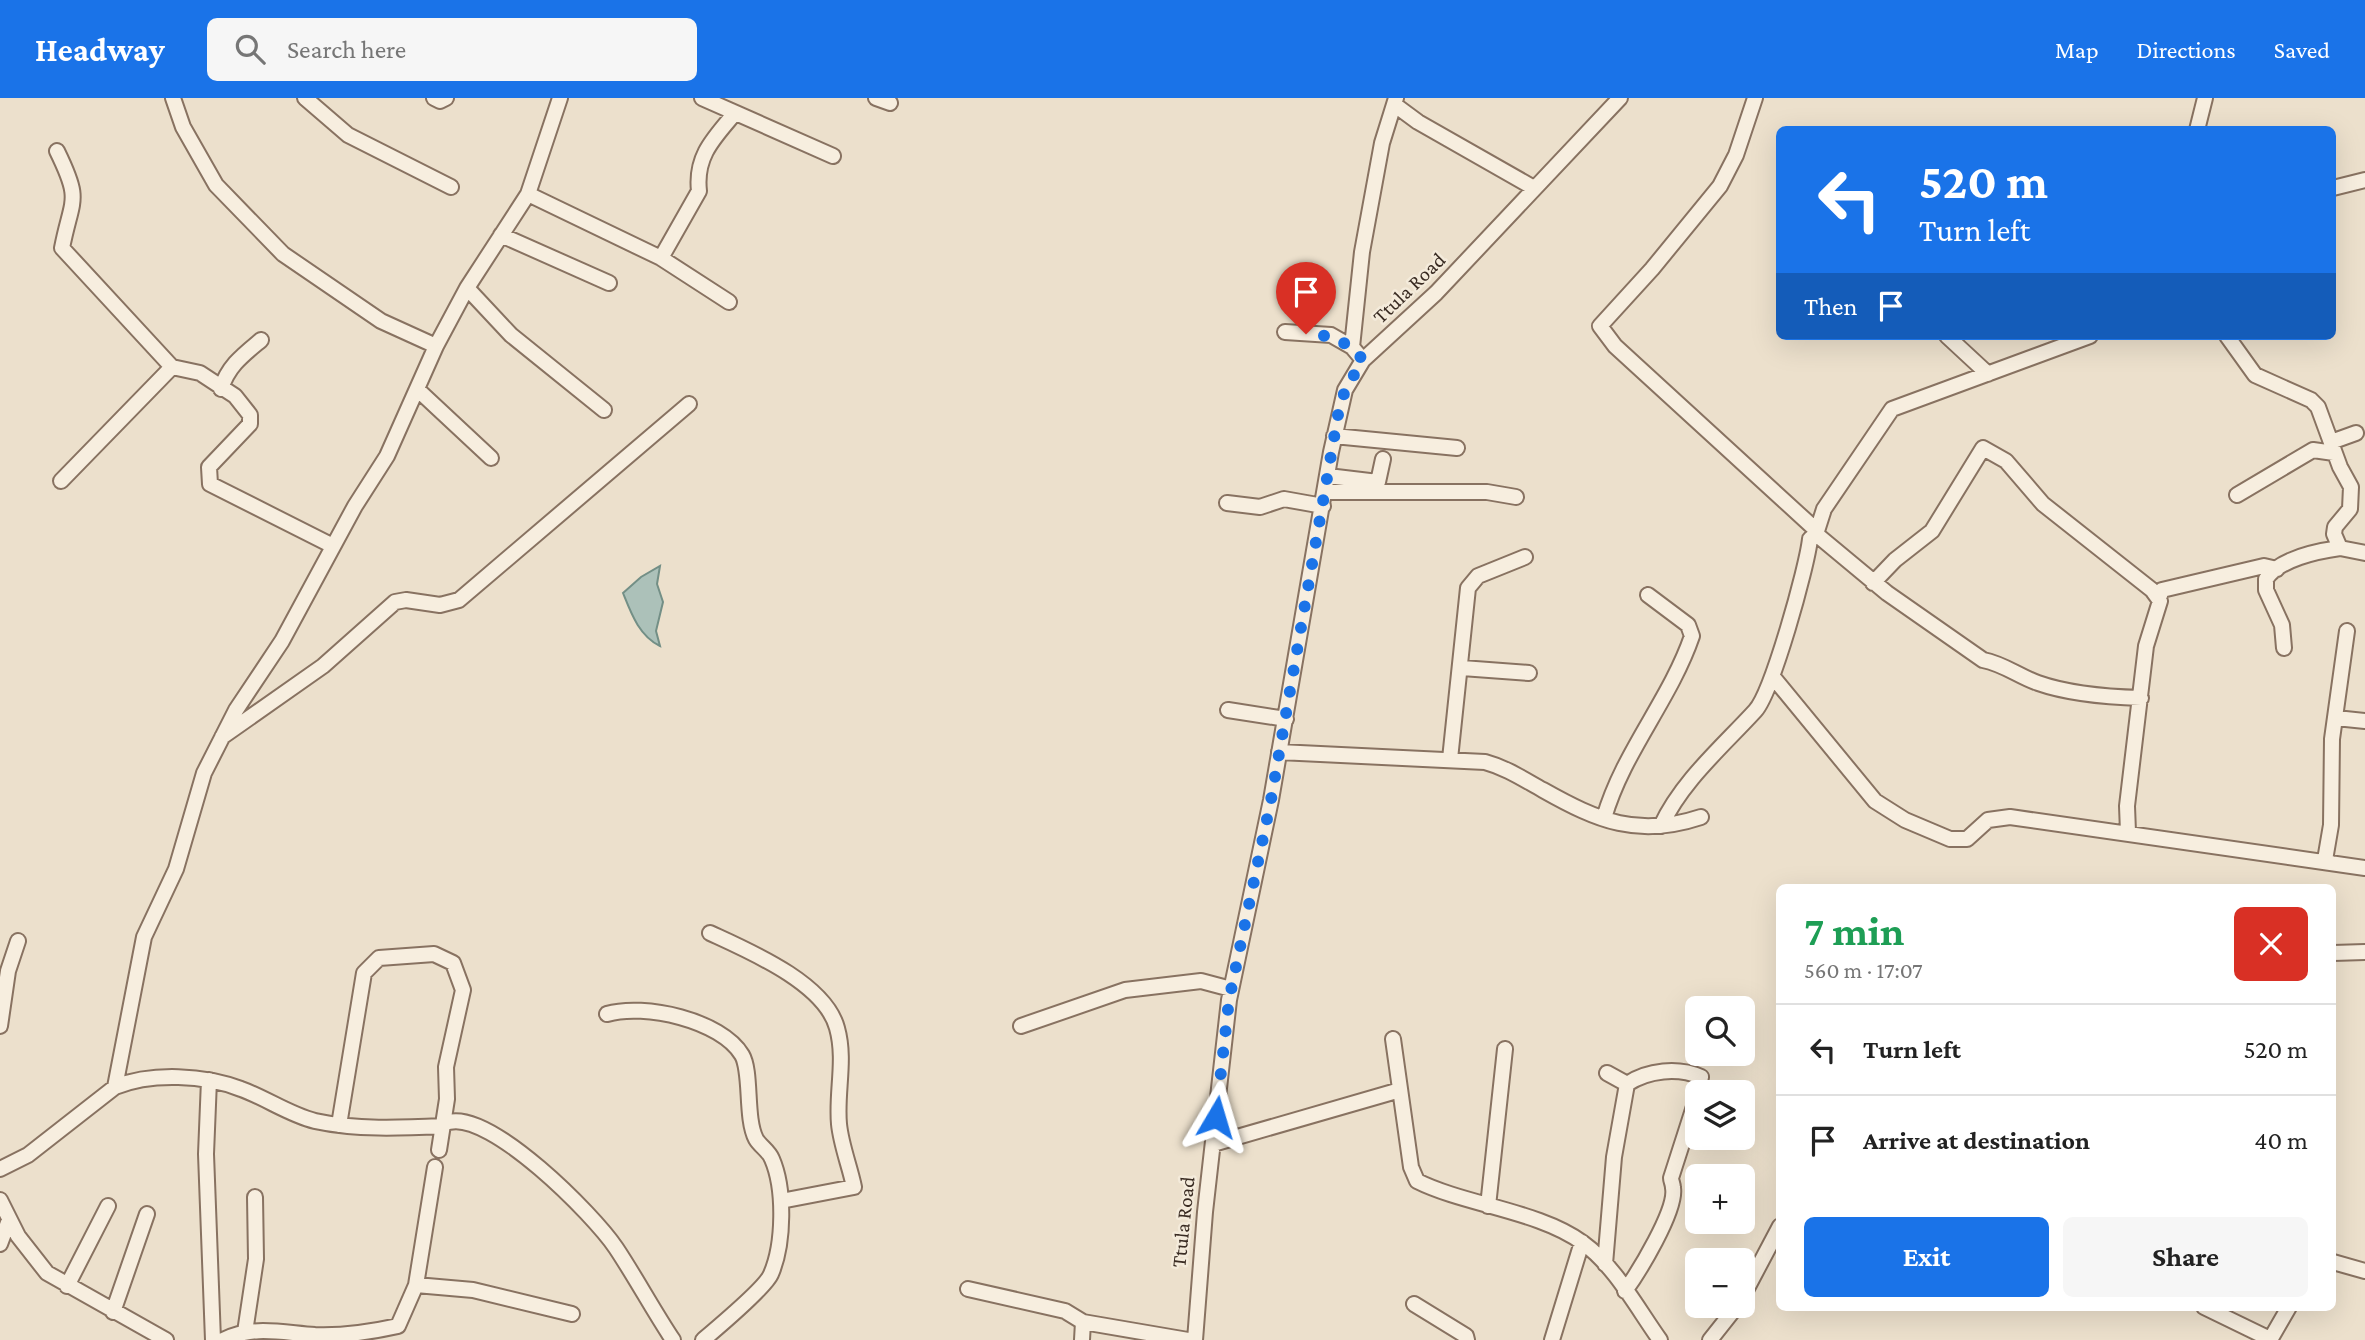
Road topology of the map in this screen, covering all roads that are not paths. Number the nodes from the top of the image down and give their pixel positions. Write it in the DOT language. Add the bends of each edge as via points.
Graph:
graph roads {
  1 [pos="173,98"];
  2 [pos="305,98"];
  3 [pos="434,98"];
  4 [pos="446,98"];
  5 [pos="561,98"];
  6 [pos="702,98"];
  7 [pos="1620,98"];
  8 [pos="1755,98"];
  9 [pos="2205,98"];
  10 [pos="1396,102"];
  11 [pos="735,113"];
  12 [pos="2198,126"];
  13 [pos="57,151"];
  14 [pos="833,156"];
  15 [pos="2365,180"];
  16 [pos="451,187"];
  17 [pos="2336,187"];
  18 [pos="1534,188"];
  19 [pos="528,194"];
  20 [pos="501,234"];
  21 [pos="661,258"];
  22 [pos="609,284"];
  23 [pos="467,288"];
  24 [pos="729,302"];
  25 [pos="1284,332"];
  26 [pos="261,340"];
  27 [pos="1951,340"];
  28 [pos="2079,340"];
  29 [pos="2230,340"];
  30 [pos="436,346"];
  31 [pos="1352,347"];
  32 [pos="1363,360"];
  33 [pos="172,367"];
  34 [pos="1988,374"];
  35 [pos="221,389"];
  36 [pos="417,389"];
  37 [pos="689,404"];
  38 [pos="604,410"];
  39 [pos="2356,433"];
  40 [pos="1334,436"];
  41 [pos="2333,447"];
  42 [pos="1457,448"];
  43 [pos="491,458"];
  44 [pos="1383,459"];
  45 [pos="1328,476"];
  46 [pos="61,481"];
  47 [pos="2365,481"];
  48 [pos="2351,487"];
  49 [pos="2237,495"];
  50 [pos="1516,497"];
  51 [pos="1324,499"];
  52 [pos="1227,503"];
  53 [pos="1815,531"];
  54 [pos="333,546"];
  55 [pos="2340,548"];
  56 [pos="2365,554"];
  57 [pos="1525,557"];
  58 [pos="2277,569"];
  59 [pos="1873,583"];
  60 [pos="1648,595"];
  61 [pos="2159,598"];
  62 [pos="2347,631"];
  63 [pos="2284,648"];
  64 [pos="1462,668"];
  65 [pos="1529,673"];
  66 [pos="1773,677"];
  67 [pos="2141,698"];
  68 [pos="1228,710"];
  69 [pos="2336,718"];
  70 [pos="1286,719"];
  71 [pos="2365,721"];
  72 [pos="220,738"];
  73 [pos="1279,752"];
  74 [pos="1450,759"];
  75 [pos="1701,817"];
  76 [pos="1604,818"];
  77 [pos="1661,826"];
  78 [pos="2127,832"];
  79 [pos="2331,863"];
  80 [pos="2365,868"];
  81 [pos="710,933"];
  82 [pos="18,941"];
  83 [pos="2365,952"];
  84 [pos="2336,953"];
  85 [pos="1231,989"];
  86 [pos="607,1014"];
  87 [pos="0,1026"];
  88 [pos="1021,1026"];
  89 [pos="1393,1039"];
  90 [pos="1505,1049"];
  91 [pos="1607,1073"];
  92 [pos="209,1080"];
  93 [pos="1700,1080"];
  94 [pos="1627,1084"];
  95 [pos="116,1087"];
  96 [pos="1400,1090"];
  97 [pos="446,1124"];
  98 [pos="339,1125"];
  99 [pos="1685,1134"];
  100 [pos="1213,1144"];
  101 [pos="439,1150"];
  102 [pos="436,1167"];
  103 [pos="0,1169"];
  104 [pos="255,1197"];
  105 [pos="0,1200"];
  106 [pos="781,1201"];
  107 [pos="108,1206"];
  108 [pos="1488,1206"];
  109 [pos="147,1214"];
  110 [pos="9,1220"];
  111 [pos="1776,1234"];
  112 [pos="1582,1242"];
  113 [pos="0,1244"];
  114 [pos="2336,1263"];
  115 [pos="1605,1264"];
  116 [pos="2365,1271"];
  117 [pos="1755,1273"];
  118 [pos="416,1285"];
  119 [pos="67,1286"];
  120 [pos="968,1289"];
  121 [pos="1625,1291"];
  122 [pos="1414,1304"];
  123 [pos="2212,1311"];
  124 [pos="2287,1311"];
  125 [pos="113,1312"];
  126 [pos="572,1314"];
  127 [pos="1727,1318"];
  128 [pos="1083,1322"];
  129 [pos="246,1332"];
  130 [pos="397,1333"];
  131 [pos="290,1336"];
  132 [pos="166,1340"];
  133 [pos="213,1340"];
  134 [pos="223,1340"];
  135 [pos="673,1340"];
  136 [pos="703,1340"];
  137 [pos="1082,1340"];
  138 [pos="1188,1340"];
  139 [pos="1195,1340"];
  140 [pos="1467,1340"];
  141 [pos="1552,1340"];
  142 [pos="1660,1340"];
  143 [pos="1710,1340"];
  144 [pos="2270,1340"];
  1 -- 30 [label="street" via="183,127 216,186 283,254 381,321"];
  2 -- 16 [label="street" via="348,135"];
  3 -- 4 [label="street"];
  5 -- 19 [label="street"];
  6 -- 11 [label="street"];
  7 -- 18 [label="street, Ttula Road"];
  8 -- 53 [label="street" via="1720,186 1600,326 1615,346"];
  9 -- 12 [label="street"];
  10 -- 18 [label="street" via="1418,122"];
  10 -- 31 [label="street" via="1382,143 1362,252"];
  11 -- 14 [label="street"];
  11 -- 21 [label="street" via="703,150 699,191"];
  13 -- 33 [label="street" via="75,198 62,248"];
  15 -- 17 [label="street"];
  18 -- 32 [label="street, Ttula Road" via="1436,293"];
  19 -- 20 [label="street"];
  19 -- 21 [label="street"];
  20 -- 22 [label="street"];
  20 -- 23 [label="street"];
  21 -- 24 [label="street"];
  23 -- 30 [label="street"];
  23 -- 38 [label="street" via="511,335"];
  25 -- 31 [label="street" via="1331,335"];
  26 -- 35 [label="street" via="237,359"];
  27 -- 34 [label="street"];
  28 -- 34 [label="street"];
  29 -- 41 [label="street" via="2255,375 2311,400 2323,415"];
  30 -- 36 [label="street"];
  31 -- 32 [label="street"];
  32 -- 40 [label="street, Ttula Road" via="1345,390"];
  33 -- 35 [label="street" via="200,373"];
  33 -- 46 [label="street"];
  34 -- 53 [label="street" via="1892,409"];
  35 -- 54 [label="street" via="243,403 250,424 209,467 210,484"];
  36 -- 43 [label="street"];
  36 -- 54 [label="street" via="387,456"];
  37 -- 72 [label="street" via="460,600 439,605 395,602 323,666"];
  39 -- 41 [label="street"];
  40 -- 42 [label="street"];
  40 -- 45 [label="street, Ttula Road"];
  41 -- 48 [label="street"];
  41 -- 49 [label="street" via="2313,450"];
  44 -- 45 [label="street" via="1378,482"];
  45 -- 51 [label="street, Ttula Road"];
  47 -- 48 [label="street"];
  48 -- 55 [label="street" via="2350,509 2334,527"];
  50 -- 51 [label="street" via="1487,492"];
  51 -- 52 [label="street" via="1284,499 1261,507"];
  51 -- 70 [label="street, Ttula Road"];
  53 -- 59 [label="street"];
  53 -- 66 [label="street"];
  54 -- 72 [label="street" via="282,642"];
  55 -- 56 [label="street"];
  55 -- 58 [label="street"];
  57 -- 64 [label="street" via="1478,576 1468,589"];
  58 -- 61 [label="street" via="2264,566 2162,590"];
  58 -- 63 [label="street" via="2266,579 2266,590 2282,625"];
  59 -- 61 [label="street" via="1932,531 1983,448 2006,461 2043,504"];
  59 -- 67 [label="street" via="1983,660 2036,682"];
  60 -- 76 [label="street" via="1688,625 1692,636 1668,691 1611,794"];
  61 -- 67 [label="street" via="2146,646"];
  62 -- 69 [label="street"];
  64 -- 65 [label="street"];
  64 -- 74 [label="street"];
  66 -- 77 [label="street" via="1757,709 1678,796"];
  66 -- 78 [label="street" via="1875,802 1905,820 1961,840 1988,820 2010,817"];
  67 -- 78 [label="street"];
  68 -- 70 [label="street"];
  69 -- 71 [label="street"];
  69 -- 79 [label="street" via="2325,860"];
  70 -- 73 [label="street, Ttula Road"];
  72 -- 95 [label="street" via="204,773 176,869 144,937"];
  73 -- 74 [label="street"];
  73 -- 85 [label="street, Ttula Road"];
  74 -- 76 [label="street" via="1503,767"];
  75 -- 77 [label="street"];
  76 -- 77 [label="street" via="1644,829"];
  78 -- 79 [label="street"];
  79 -- 80 [label="street"];
  81 -- 106 [label="street" via="785,971 820,1000 837,1025 842,1060 839,1125 854,1187"];
  82 -- 87 [label="street" via="8,971"];
  83 -- 84 [label="street"];
  85 -- 88 [label="street" via="1201,981 1125,990"];
  85 -- 100 [label="street, Ttula Road"];
  86 -- 106 [label="street" via="652,1010 696,1023 731,1043 744,1057 755,1138 772,1158"];
  89 -- 96 [label="street"];
  90 -- 108 [label="street"];
  91 -- 94 [label="street"];
  92 -- 95 [label="street" via="145,1079"];
  92 -- 98 [label="street" via="241,1088 302,1117"];
  92 -- 133 [label="street" via="206,1154"];
  93 -- 94 [label="street" via="1676,1071 1647,1075"];
  94 -- 115 [label="street" via="1614,1157"];
  95 -- 103 [label="street" via="28,1155"];
  96 -- 100 [label="street"];
  96 -- 108 [label="street" via="1417,1181"];
  97 -- 98 [label="street"];
  97 -- 98 [label="street" via="446,1067 463,990 453,963 422,954 379,958 364,973"];
  97 -- 101 [label="street"];
  97 -- 135 [label="street" via="463,1121 483,1129 522,1153 566,1192 616,1249"];
  99 -- 121 [label="street" via="1661,1227"];
  100 -- 139 [label="street, Ttula Road"];
  102 -- 118 [label="street"];
  104 -- 129 [label="street" via="256,1259"];
  105 -- 110 [label="street"];
  106 -- 136 [label="street" via="771,1276"];
  107 -- 119 [label="street"];
  108 -- 112 [label="street"];
  109 -- 125 [label="street"];
  110 -- 113 [label="street"];
  110 -- 119 [label="street" via="39,1264"];
  111 -- 117 [label="street"];
  112 -- 115 [label="street"];
  112 -- 141 [label="street"];
  114 -- 116 [label="street"];
  115 -- 121 [label="street"];
  118 -- 126 [label="street" via="473,1290"];
  118 -- 130 [label="street"];
  119 -- 125 [label="street"];
  120 -- 128 [label="street" via="1065,1311"];
  121 -- 142 [label="street"];
  122 -- 140 [label="street"];
  123 -- 144 [label="street"];
  124 -- 144 [label="street"];
  125 -- 132 [label="street"];
  127 -- 143 [label="street"];
  128 -- 137 [label="street"];
  128 -- 138 [label="street"];
  129 -- 131 [label="street"];
  129 -- 134 [label="street"];
  130 -- 131 [label="street"];
}
